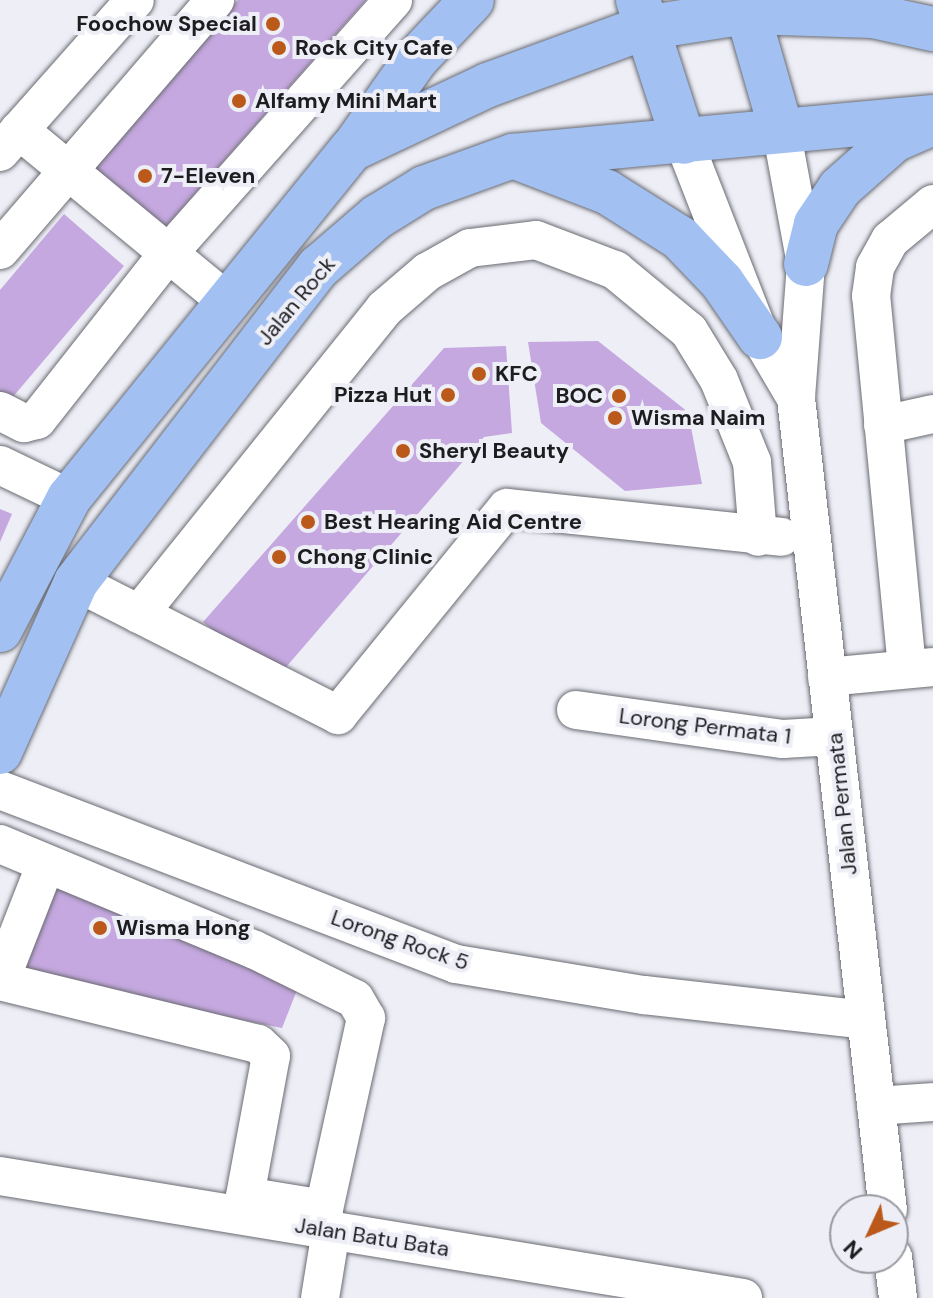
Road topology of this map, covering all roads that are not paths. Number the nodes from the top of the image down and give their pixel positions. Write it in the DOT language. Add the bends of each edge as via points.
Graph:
graph roads {
  1 [pos="135,0"];
  2 [pos="215,0"];
  3 [pos="393,0"];
  4 [pos="472,0"];
  5 [pos="746,6"];
  6 [pos="641,14"];
  7 [pos="933,29"];
  8 [pos="933,120"];
  9 [pos="781,129"];
  10 [pos="9,141"];
  11 [pos="684,142"];
  12 [pos="352,149"];
  13 [pos="513,156"];
  14 [pos="65,172"];
  15 [pos="933,204"];
  16 [pos="0,250"];
  17 [pos="166,256"];
  18 [pos="806,264"];
  19 [pos="225,300"];
  20 [pos="760,337"];
  21 [pos="796,398"];
  22 [pos="0,411"];
  23 [pos="933,414"];
  24 [pos="883,425"];
  25 [pos="0,465"];
  26 [pos="69,498"];
  27 [pos="812,536"];
  28 [pos="758,537"];
  29 [pos="76,582"];
  30 [pos="139,614"];
  31 [pos="0,630"];
  32 [pos="920,668"];
  33 [pos="827,677"];
  34 [pos="576,710"];
  35 [pos="834,736"];
  36 [pos="0,752"];
  37 [pos="0,790"];
  38 [pos="0,844"];
  39 [pos="45,866"];
  40 [pos="866,1020"];
  41 [pos="933,1102"];
  42 [pos="876,1106"];
  43 [pos="0,1176"];
  44 [pos="886,1194"];
  45 [pos="331,1231"];
  46 [pos="895,1274"];
  47 [pos="646,1290"];
  48 [pos="320,1298"];
  49 [pos="743,1298"];
  50 [pos="898,1298"];
  1 -- 10 [label="street"];
  2 -- 14 [label="street"];
  3 -- 17 [label="street"];
  4 -- 12 [label="main road" via="416,59"];
  5 -- 6 [label="main road"];
  5 -- 7 [label="main road" via="873,16"];
  5 -- 9 [label="main road"];
  6 -- 11 [label="main road"];
  6 -- 12 [label="main road"];
  8 -- 9 [label="main road, Jalan Rock"];
  8 -- 18 [label="main road" via="894,140 840,188 816,224"];
  9 -- 11 [label="main road, Jalan Rock"];
  9 -- 18 [label="street"];
  10 -- 14 [label="street"];
  11 -- 13 [label="main road, Jalan Rock"];
  11 -- 20 [label="street"];
  12 -- 19 [label="main road"];
  13 -- 20 [label="main road" via="607,192 680,238 722,282"];
  13 -- 29 [label="main road, Jalan Rock" via="424,188 377,217 319,267"];
  14 -- 16 [label="street"];
  14 -- 17 [label="street"];
  15 -- 24 [label="street" via="890,240 875,267 871,296"];
  17 -- 19 [label="street"];
  17 -- 22 [label="street" via="37,420 10,420"];
  18 -- 21 [label="street"];
  19 -- 26 [label="main road"];
  20 -- 21 [label="street"];
  21 -- 27 [label="street, Jalan Permata"];
  23 -- 24 [label="street"];
  24 -- 32 [label="street"];
  25 -- 26 [label="street"];
  26 -- 31 [label="main road"];
  27 -- 28 [label="street"];
  27 -- 33 [label="street, Jalan Permata"];
  28 -- 30 [label="street" via="507,508 338,715"];
  28 -- 30 [label="street" via="752,462 719,380 689,331 602,265 536,240 470,248 427,272 384,309"];
  29 -- 30 [label="street"];
  29 -- 36 [label="main road, Jalan Rock"];
  32 -- 33 [label="street"];
  33 -- 35 [label="street, Jalan Permata"];
  34 -- 35 [label="street, Lorong Permata 1" via="783,739"];
  35 -- 40 [label="street, Jalan Permata"];
  37 -- 40 [label="street, Lorong Rock 5" via="456,964 644,995"];
  38 -- 39 [label="street"];
  39 -- 39 [label="street" via="255,950 355,999 366,1018 324,1209 245,1196 271,1056 258,1044 0,981"];
  40 -- 42 [label="street, Jalan Permata"];
  41 -- 42 [label="street"];
  42 -- 44 [label="street, Jalan Permata"];
  43 -- 45 [label="street, Jalan Batu Bata"];
  45 -- 47 [label="street, Jalan Batu Bata"];
  45 -- 48 [label="street"];
  46 -- 50 [label="street"];
  47 -- 49 [label="street, Jalan Batu Bata"];
}
